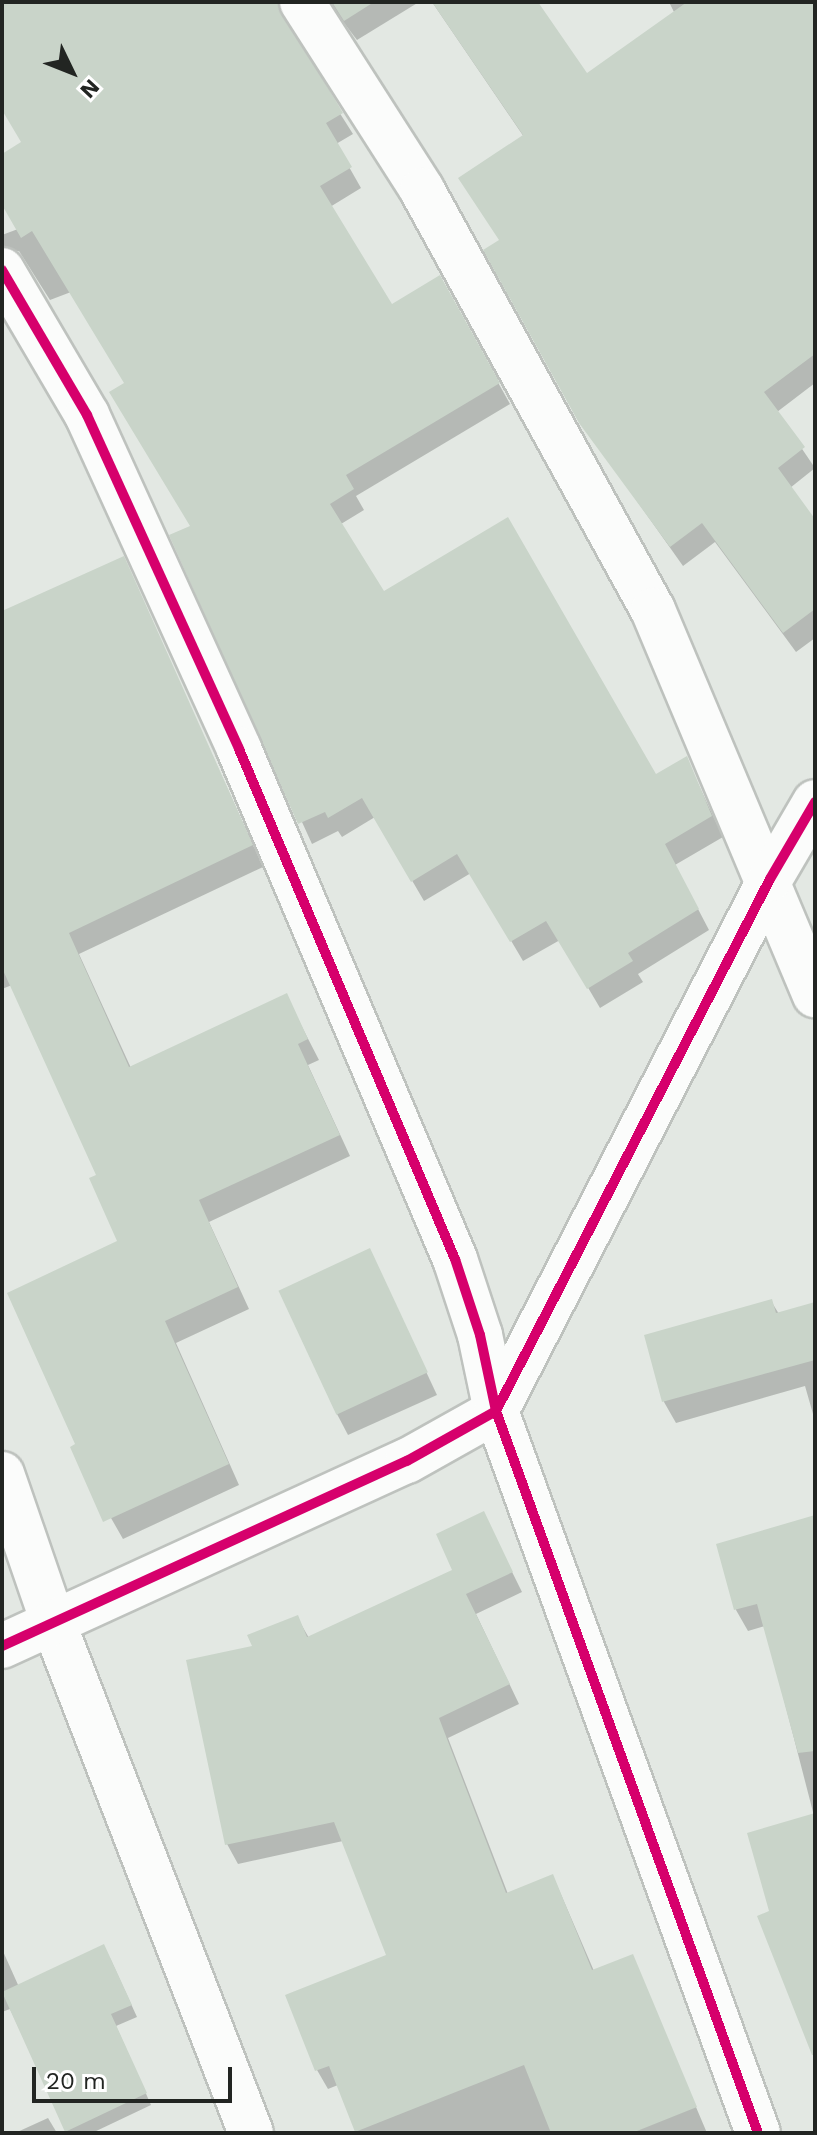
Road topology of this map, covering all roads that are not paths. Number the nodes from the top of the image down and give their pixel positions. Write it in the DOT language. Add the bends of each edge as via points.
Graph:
graph roads {
  1 [pos="302,2"];
  2 [pos="2,270"];
  3 [pos="815,802"];
  4 [pos="770,879"];
  5 [pos="815,995"];
  6 [pos="496,1411"];
  7 [pos="2,1474"];
  8 [pos="53,1622"];
  9 [pos="2,1646"];
  10 [pos="251,2133"];
  11 [pos="758,2133"];
  1 -- 4 [label="street" via="422,190 646,597"];
  2 -- 6 [label="street" via="87,415 239,749 455,1259 480,1335"];
  3 -- 4 [label="street"];
  4 -- 5 [label="street"];
  4 -- 6 [label="street"];
  6 -- 8 [label="street" via="407,1461"];
  6 -- 11 [label="street"];
  7 -- 8 [label="street"];
  8 -- 9 [label="street"];
  8 -- 10 [label="street"];
}
